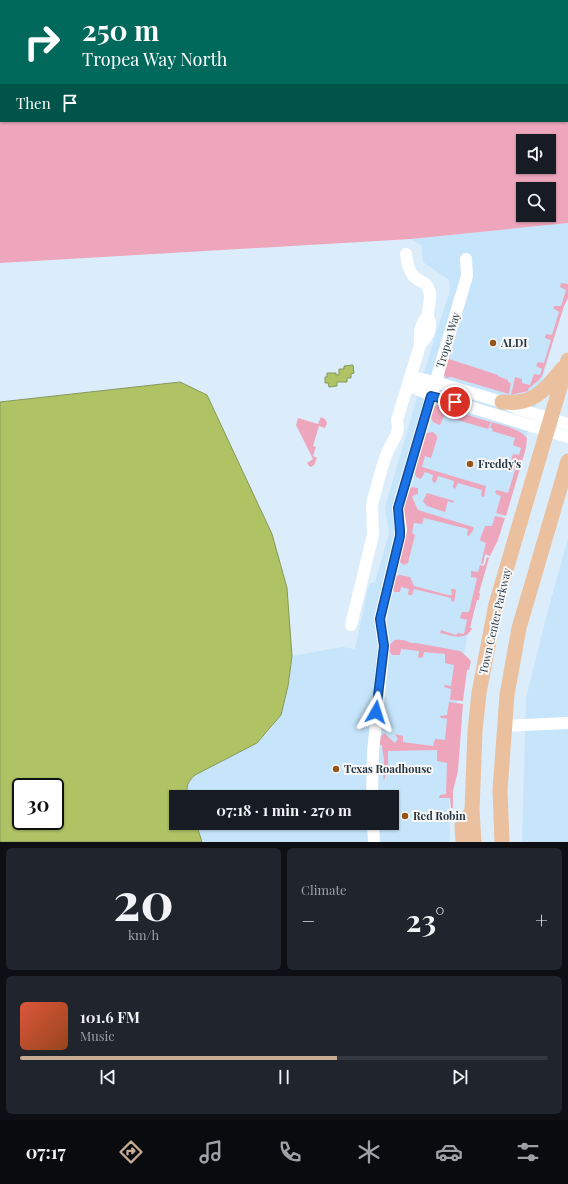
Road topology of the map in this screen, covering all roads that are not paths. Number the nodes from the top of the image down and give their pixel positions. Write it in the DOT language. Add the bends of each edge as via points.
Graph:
graph roads {
  1 [pos="406,254"];
  2 [pos="466,259"];
  3 [pos="567,362"];
  4 [pos="409,381"];
  5 [pos="435,382"];
  6 [pos="431,396"];
  7 [pos="502,402"];
  8 [pos="568,424"];
  9 [pos="549,425"];
  10 [pos="568,437"];
  11 [pos="568,460"];
  12 [pos="564,485"];
  13 [pos="351,625"];
  14 [pos="568,723"];
  15 [pos="503,726"];
  16 [pos="372,790"];
  17 [pos="472,811"];
  18 [pos="373,830"];
  19 [pos="374,842"];
  20 [pos="462,842"];
  21 [pos="474,842"];
  22 [pos="502,842"];
  1 -- 4 [label="street" via="412,274 429,288 430,305 428,316 420,329 420,344"];
  2 -- 5 [label="street, Tropea Way" via="467,276"];
  3 -- 7 [label="main road" via="534,398"];
  3 -- 9 [label="main road, Town Center Parkway"];
  4 -- 5 [label="street"];
  4 -- 6 [label="street"];
  4 -- 13 [label="street" via="397,420 388,435 389,449 373,500 373,534"];
  5 -- 6 [label="street, Tropea Way"];
  5 -- 7 [label="street"];
  6 -- 9 [label="street"];
  6 -- 16 [label="street, Tropea Way" via="398,508 400,536 380,619 384,646 373,752"];
  7 -- 9 [label="street"];
  8 -- 9 [label="street"];
  9 -- 10 [label="street"];
  9 -- 17 [label="main road, Town Center Parkway" via="496,604 478,700 472,772"];
  11 -- 12 [label="main road"];
  12 -- 15 [label="main road" via="519,628 506,695"];
  14 -- 15 [label="street"];
  15 -- 22 [label="main road" via="500,790"];
  17 -- 20 [label="main road" via="462,826"];
  17 -- 21 [label="main road, Town Center Parkway"];
  18 -- 19 [label="street"];
}
